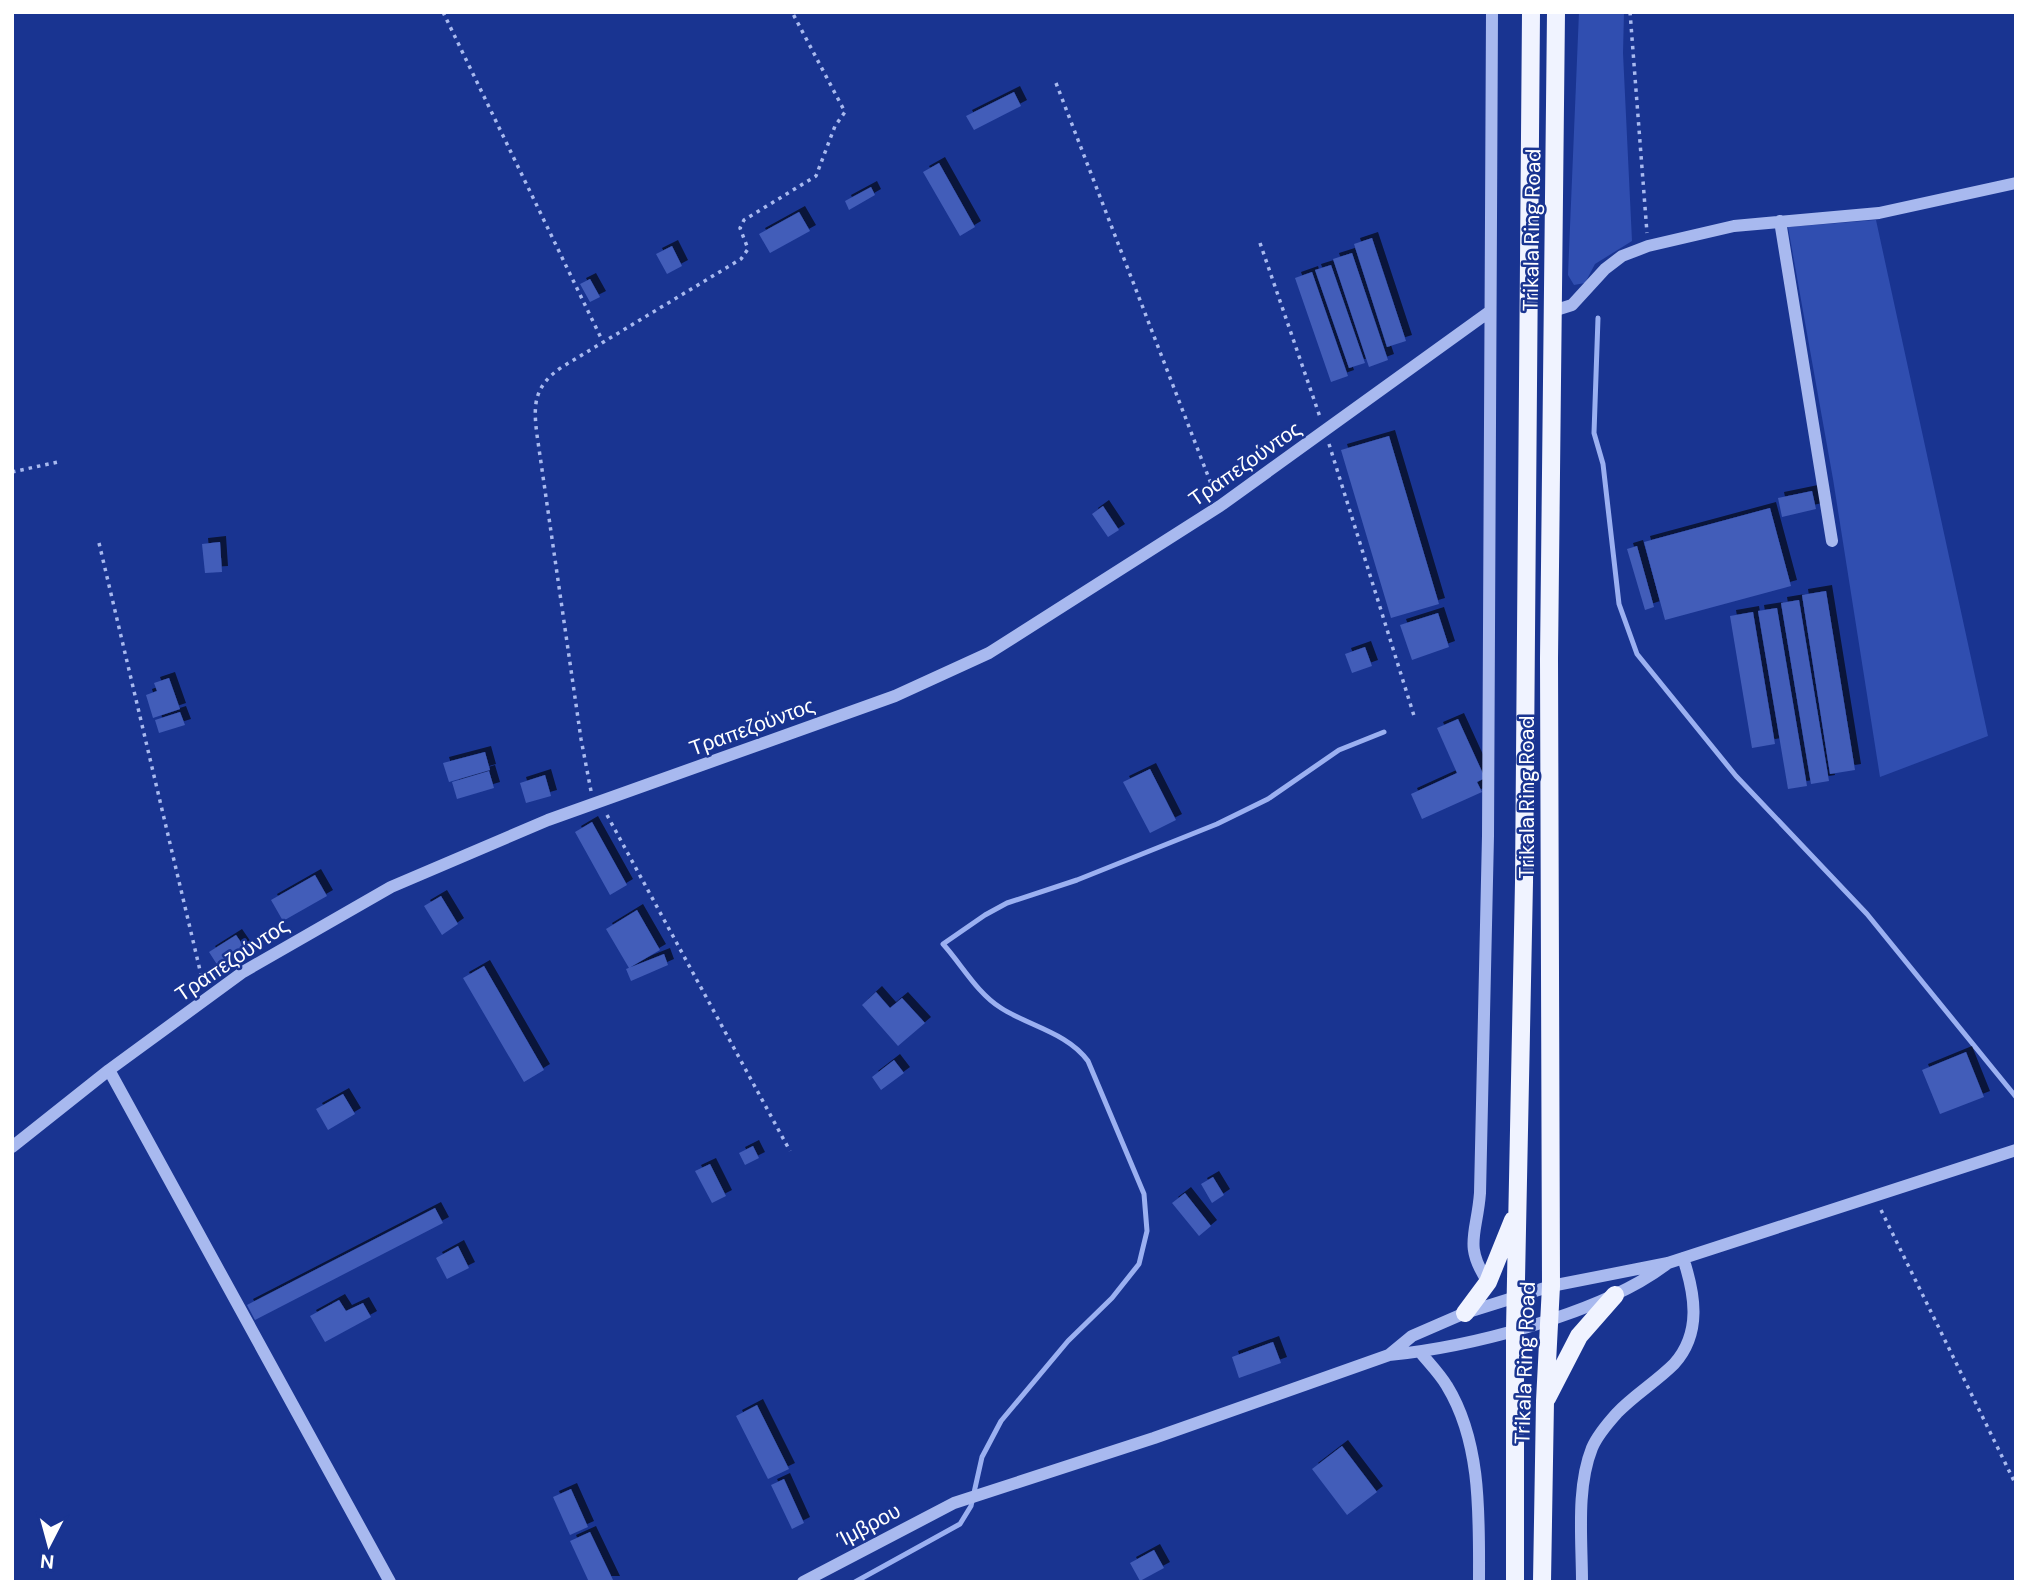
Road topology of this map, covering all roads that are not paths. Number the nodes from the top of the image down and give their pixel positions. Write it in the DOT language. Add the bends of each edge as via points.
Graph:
graph roads {
  1 [pos="1492,12"];
  2 [pos="1531,12"];
  3 [pos="1556,12"];
  4 [pos="2016,183"];
  5 [pos="1780,221"];
  6 [pos="1553,311"];
  7 [pos="1489,312"];
  8 [pos="1832,541"];
  9 [pos="109,1070"];
  10 [pos="12,1147"];
  11 [pos="2016,1150"];
  12 [pos="1518,1206"];
  13 [pos="1683,1258"];
  14 [pos="1668,1263"];
  15 [pos="1488,1282"];
  16 [pos="1551,1286"];
  17 [pos="1615,1295"];
  18 [pos="1517,1297"];
  19 [pos="1465,1313"];
  20 [pos="1551,1318"];
  21 [pos="1515,1329"];
  22 [pos="1420,1352"];
  23 [pos="1389,1356"];
  24 [pos="1545,1401"];
  25 [pos="390,1582"];
  26 [pos="803,1582"];
  27 [pos="1479,1582"];
  28 [pos="1514,1582"];
  29 [pos="1542,1582"];
  30 [pos="1582,1582"];
  1 -- 7 [label="street"];
  2 -- 12 [label="main road, Trikala Ring Road"];
  3 -- 6 [label="main road, Trikala Ring Road"];
  4 -- 5 [label="street" via="1879,213"];
  5 -- 6 [label="street" via="1699,232 1622,256 1572,304"];
  5 -- 8 [label="street"];
  6 -- 16 [label="main road, Trikala Ring Road"];
  7 -- 9 [label="street, Τραπεζούντος" via="1220,506 1016,637 957,669 871,705 598,801 391,887 295,940"];
  7 -- 15 [label="street" via="1488,874 1480,1194 1472,1251"];
  9 -- 10 [label="street, Τραπεζούντος"];
  9 -- 25 [label="street"];
  11 -- 13 [label="street"];
  12 -- 15 [label="main road"];
  12 -- 18 [label="main road, Trikala Ring Road"];
  13 -- 14 [label="street"];
  13 -- 30 [label="street" via="1695,1307 1684,1350 1674,1364 1630,1399 1592,1447 1583,1506"];
  14 -- 16 [label="street"];
  14 -- 17 [label="street"];
  15 -- 19 [label="main road"];
  16 -- 18 [label="street"];
  16 -- 20 [label="main road, Trikala Ring Road"];
  17 -- 20 [label="street"];
  17 -- 24 [label="main road" via="1583,1330"];
  18 -- 19 [label="street"];
  18 -- 21 [label="main road, Trikala Ring Road"];
  19 -- 23 [label="street" via="1412,1336"];
  20 -- 21 [label="street"];
  20 -- 24 [label="main road, Trikala Ring Road"];
  21 -- 22 [label="street"];
  21 -- 28 [label="main road, Trikala Ring Road"];
  22 -- 23 [label="street"];
  22 -- 27 [label="street" via="1446,1384 1465,1430 1475,1480"];
  23 -- 26 [label="street, Ίμβρου" via="954,1503"];
  24 -- 29 [label="main road, Trikala Ring Road"];
}
